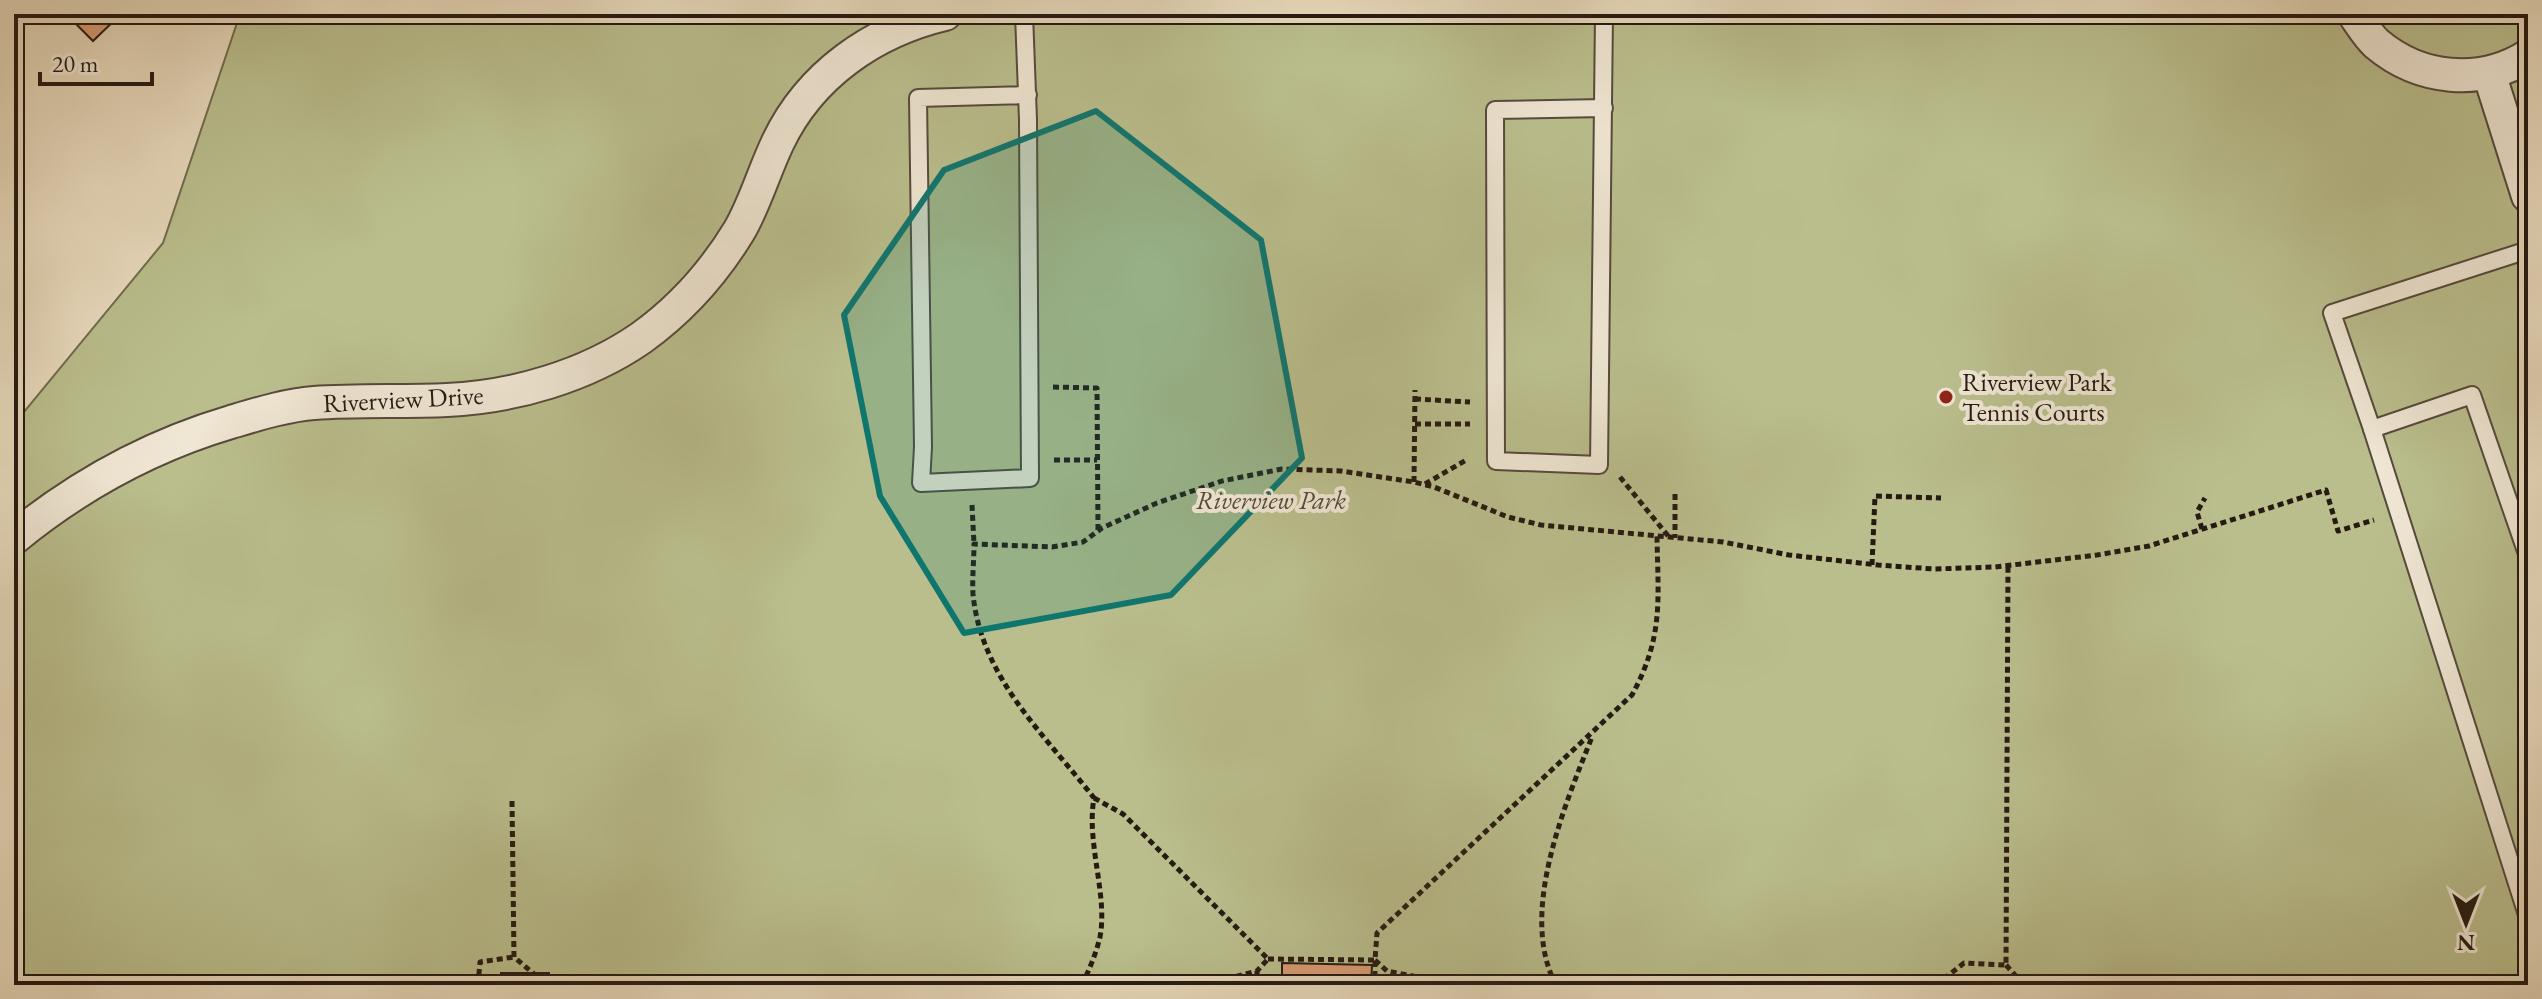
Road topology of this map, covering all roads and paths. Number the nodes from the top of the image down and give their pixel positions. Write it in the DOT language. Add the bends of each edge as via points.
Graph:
graph roads {
  1 [pos="945,14"];
  2 [pos="1024,14"];
  3 [pos="1604,14"];
  4 [pos="2354,14"];
  5 [pos="2528,56"];
  6 [pos="2489,73"];
  7 [pos="1028,95"];
  8 [pos="1604,108"];
  9 [pos="2528,196"];
  10 [pos="2528,250"];
  11 [pos="1029,386"];
  12 [pos="1415,390"];
  13 [pos="1415,399"];
  14 [pos="1496,403"];
  15 [pos="1415,424"];
  16 [pos="1496,424"];
  17 [pos="2372,429"];
  18 [pos="1496,452"];
  19 [pos="1600,457"];
  20 [pos="1030,460"];
  21 [pos="1097,460"];
  22 [pos="972,481"];
  23 [pos="1414,482"];
  24 [pos="1424,484"];
  25 [pos="1675,494"];
  26 [pos="1941,498"];
  27 [pos="2205,498"];
  28 [pos="2398,512"];
  29 [pos="2202,529"];
  30 [pos="1098,531"];
  31 [pos="1657,536"];
  32 [pos="14,538"];
  33 [pos="1672,538"];
  34 [pos="974,544"];
  35 [pos="2528,557"];
  36 [pos="1872,565"];
  37 [pos="2008,566"];
  38 [pos="1594,732"];
  39 [pos="1094,798"];
  40 [pos="512,801"];
  41 [pos="2528,918"];
  42 [pos="514,957"];
  43 [pos="1268,959"];
  44 [pos="1375,960"];
  45 [pos="2006,965"];
  46 [pos="1257,971"];
  47 [pos="478,985"];
  48 [pos="547,985"];
  49 [pos="1082,985"];
  50 [pos="1203,985"];
  51 [pos="1257,985"];
  52 [pos="1375,985"];
  53 [pos="1460,985"];
  54 [pos="1556,985"];
  55 [pos="1936,985"];
  56 [pos="2024,985"];
  1 -- 32 [label="street, Riverview Drive" via="880,37 822,81 779,140 741,228 717,264 691,295 625,347 575,372 495,395 311,403 198,432 93,481"];
  2 -- 7 [label="lane"];
  3 -- 8 [label="lane"];
  4 -- 6 [label="street" via="2375,42 2409,65 2448,76"];
  5 -- 6 [label="street"];
  6 -- 9 [label="street"];
  7 -- 11 [label="lane"];
  7 -- 22 [label="lane" via="918,98 921,483"];
  8 -- 14 [label="lane" via="1495,110"];
  8 -- 19 [label="lane"];
  10 -- 17 [label="lane" via="2332,313"];
  11 -- 20 [label="lane"];
  11 -- 21 [label="path" via="1097,388"];
  12 -- 13 [label="path"];
  13 -- 14 [label="path"];
  13 -- 15 [label="path"];
  14 -- 16 [label="lane"];
  15 -- 16 [label="path"];
  15 -- 23 [label="path"];
  16 -- 18 [label="lane"];
  17 -- 28 [label="lane"];
  17 -- 35 [label="lane" via="2472,395"];
  18 -- 19 [label="lane" via="1496,461 1599,465"];
  18 -- 24 [label="path" via="1472,457"];
  19 -- 33 [label="path"];
  20 -- 21 [label="path"];
  20 -- 22 [label="lane" via="1030,478"];
  21 -- 30 [label="path"];
  22 -- 34 [label="path"];
  23 -- 24 [label="path"];
  23 -- 30 [label="path" via="1282,469 1222,481"];
  24 -- 31 [label="path" via="1541,525"];
  25 -- 33 [label="path"];
  26 -- 36 [label="path" via="1875,496"];
  27 -- 29 [label="path" via="2197,512"];
  28 -- 29 [label="path" via="2338,531 2326,490"];
  28 -- 41 [label="lane"];
  29 -- 37 [label="path" via="2123,551"];
  30 -- 34 [label="path" via="1083,542 1052,547"];
  31 -- 33 [label="path"];
  31 -- 38 [label="path" via="1659,614 1653,650 1632,695"];
  33 -- 36 [label="path"];
  34 -- 39 [label="path" via="973,594 995,668 1013,699"];
  36 -- 37 [label="path"];
  37 -- 45 [label="path"];
  38 -- 44 [label="path" via="1377,933"];
  38 -- 54 [label="path" via="1549,862 1543,927 1545,955"];
  39 -- 43 [label="path" via="1123,814"];
  39 -- 49 [label="path" via="1090,819 1100,935"];
  40 -- 42 [label="path"];
  42 -- 47 [label="path" via="480,962"];
  42 -- 48 [label="path"];
  43 -- 44 [label="path"];
  43 -- 46 [label="path"];
  44 -- 52 [label="path"];
  44 -- 53 [label="path" via="1387,971"];
  45 -- 55 [label="path" via="1964,963"];
  45 -- 56 [label="path"];
  46 -- 50 [label="path"];
  46 -- 51 [label="path"];
}
